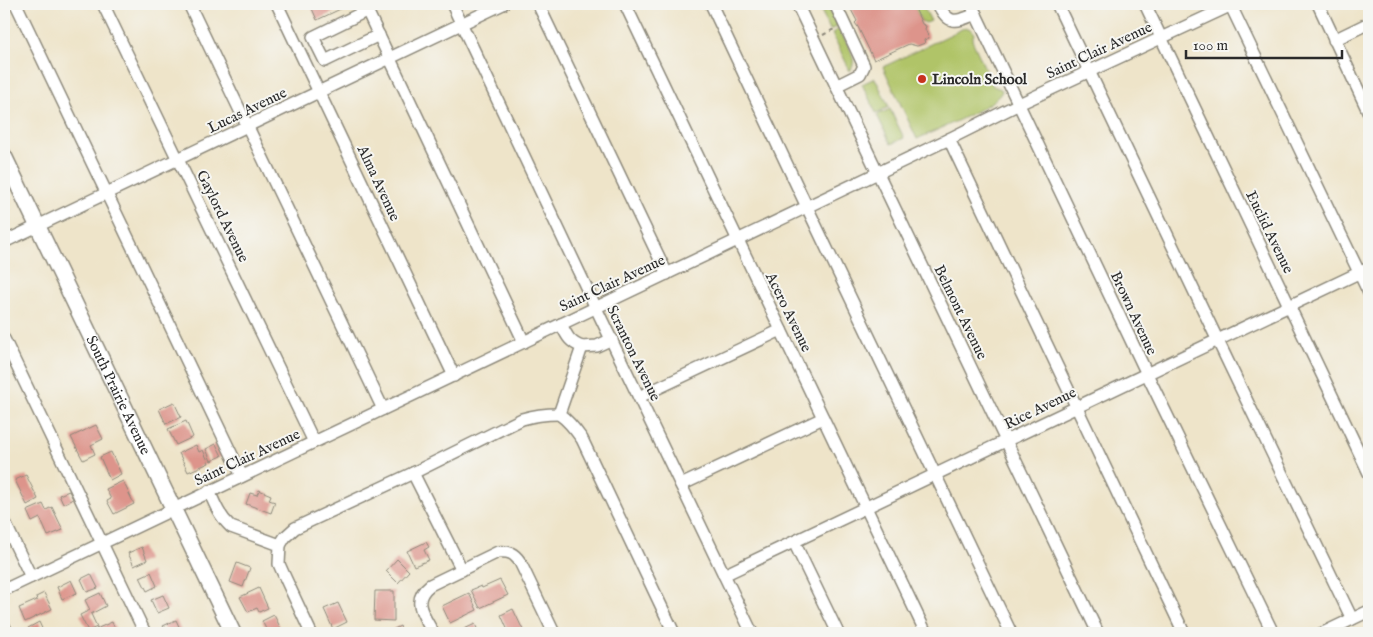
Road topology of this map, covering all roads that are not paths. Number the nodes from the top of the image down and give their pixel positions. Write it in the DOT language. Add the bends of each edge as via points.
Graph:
graph roads {
  1 [pos="16,4"];
  2 [pos="103,4"];
  3 [pos="189,4"];
  4 [pos="278,4"];
  5 [pos="452,4"];
  6 [pos="503,4"];
  7 [pos="538,4"];
  8 [pos="625,4"];
  9 [pos="711,4"];
  10 [pos="797,4"];
  11 [pos="835,4"];
  12 [pos="938,4"];
  13 [pos="1057,4"];
  14 [pos="1145,4"];
  15 [pos="1232,4"];
  16 [pos="1318,4"];
  17 [pos="366,7"];
  18 [pos="974,9"];
  19 [pos="1369,23"];
  20 [pos="462,24"];
  21 [pos="380,35"];
  22 [pos="1161,37"];
  23 [pos="1334,40"];
  24 [pos="390,57"];
  25 [pos="1090,72"];
  26 [pos="836,86"];
  27 [pos="320,92"];
  28 [pos="1019,104"];
  29 [pos="1369,113"];
  30 [pos="248,125"];
  31 [pos="949,140"];
  32 [pos="4,156"];
  33 [pos="179,159"];
  34 [pos="878,173"];
  35 [pos="106,193"];
  36 [pos="807,207"];
  37 [pos="37,225"];
  38 [pos="738,240"];
  39 [pos="4,242"];
  40 [pos="1364,270"];
  41 [pos="667,274"];
  42 [pos="1369,293"];
  43 [pos="1290,307"];
  44 [pos="596,308"];
  45 [pos="562,324"];
  46 [pos="781,330"];
  47 [pos="4,339"];
  48 [pos="612,339"];
  49 [pos="1218,341"];
  50 [pos="524,342"];
  51 [pos="582,347"];
  52 [pos="1146,374"];
  53 [pos="454,376"];
  54 [pos="639,398"];
  55 [pos="1077,408"];
  56 [pos="383,409"];
  57 [pos="559,414"];
  58 [pos="823,418"];
  59 [pos="1007,441"];
  60 [pos="314,442"];
  61 [pos="413,473"];
  62 [pos="1369,473"];
  63 [pos="935,475"];
  64 [pos="242,476"];
  65 [pos="681,485"];
  66 [pos="209,492"];
  67 [pos="866,508"];
  68 [pos="173,509"];
  69 [pos="4,520"];
  70 [pos="794,542"];
  71 [pos="102,543"];
  72 [pos="280,545"];
  73 [pos="462,570"];
  74 [pos="724,575"];
  75 [pos="31,577"];
  76 [pos="4,590"];
  77 [pos="1369,611"];
  78 [pos="1352,619"];
  79 [pos="4,626"];
  80 [pos="7,633"];
  81 [pos="145,633"];
  82 [pos="233,633"];
  83 [pos="312,633"];
  84 [pos="433,633"];
  85 [pos="554,633"];
  86 [pos="674,633"];
  87 [pos="752,633"];
  88 [pos="838,633"];
  89 [pos="926,633"];
  90 [pos="1011,633"];
  91 [pos="1098,633"];
  92 [pos="1184,633"];
  93 [pos="1273,633"];
  94 [pos="1323,633"];
  1 -- 35 [label="street"];
  2 -- 33 [label="street, Gaylord Avenue"];
  3 -- 30 [label="street"];
  4 -- 27 [label="street, Alma Avenue"];
  5 -- 20 [label="street, Scranton Avenue"];
  6 -- 20 [label="street, Lucas Avenue"];
  7 -- 41 [label="street"];
  8 -- 38 [label="street, Acero Avenue"];
  9 -- 36 [label="street"];
  10 -- 26 [label="street, Belmont Avenue"];
  11 -- 26 [label="street" via="864,66 860,74"];
  12 -- 18 [label="street" via="951,20 962,20"];
  13 -- 25 [label="street"];
  14 -- 22 [label="street, Euclid Avenue"];
  15 -- 22 [label="street, Saint Clair Avenue"];
  15 -- 40 [label="street"];
  16 -- 23 [label="street"];
  17 -- 21 [label="street"];
  17 -- 21 [label="street" via="313,37 325,61"];
  18 -- 28 [label="street, Brown Avenue"];
  19 -- 23 [label="street"];
  20 -- 24 [label="street, Lucas Avenue"];
  20 -- 44 [label="street, Scranton Avenue"];
  21 -- 24 [label="street"];
  22 -- 25 [label="street, Saint Clair Avenue"];
  22 -- 43 [label="street, Euclid Avenue"];
  23 -- 29 [label="street"];
  24 -- 27 [label="street, Lucas Avenue"];
  24 -- 50 [label="street"];
  25 -- 28 [label="street, Saint Clair Avenue"];
  25 -- 49 [label="street"];
  26 -- 34 [label="street, Belmont Avenue"];
  27 -- 30 [label="street, Lucas Avenue"];
  27 -- 53 [label="street, Alma Avenue"];
  28 -- 31 [label="street, Saint Clair Avenue"];
  28 -- 52 [label="street, Brown Avenue"];
  30 -- 33 [label="street, Lucas Avenue"];
  30 -- 56 [label="street"];
  31 -- 34 [label="street, Saint Clair Avenue"];
  31 -- 55 [label="street"];
  32 -- 37 [label="main road, South Prairie Avenue"];
  33 -- 35 [label="street, Lucas Avenue"];
  33 -- 60 [label="street, Gaylord Avenue"];
  34 -- 36 [label="street, Saint Clair Avenue"];
  34 -- 59 [label="street, Belmont Avenue"];
  35 -- 37 [label="street, Lucas Avenue"];
  35 -- 64 [label="street"];
  36 -- 38 [label="street, Saint Clair Avenue"];
  36 -- 63 [label="street"];
  37 -- 39 [label="street, Lucas Avenue"];
  37 -- 68 [label="main road, South Prairie Avenue"];
  38 -- 41 [label="street, Saint Clair Avenue"];
  38 -- 46 [label="street, Acero Avenue"];
  40 -- 42 [label="street"];
  40 -- 43 [label="street, Rice Avenue"];
  41 -- 44 [label="street, Saint Clair Avenue"];
  43 -- 49 [label="street, Rice Avenue"];
  43 -- 62 [label="street, Euclid Avenue"];
  44 -- 45 [label="street, Saint Clair Avenue"];
  44 -- 48 [label="street, Scranton Avenue"];
  45 -- 50 [label="street, Saint Clair Avenue"];
  45 -- 51 [label="street" via="569,339"];
  46 -- 54 [label="street"];
  46 -- 58 [label="street, Acero Avenue"];
  47 -- 71 [label="street"];
  48 -- 51 [label="street" via="597,346"];
  48 -- 54 [label="street, Scranton Avenue"];
  49 -- 52 [label="street, Rice Avenue"];
  49 -- 78 [label="street"];
  50 -- 53 [label="street, Saint Clair Avenue"];
  51 -- 57 [label="street"];
  52 -- 55 [label="street, Rice Avenue"];
  52 -- 93 [label="street, Brown Avenue"];
  53 -- 56 [label="street, Saint Clair Avenue"];
  54 -- 65 [label="street, Scranton Avenue"];
  55 -- 59 [label="street, Rice Avenue"];
  55 -- 92 [label="street"];
  56 -- 60 [label="street, Saint Clair Avenue"];
  57 -- 61 [label="street" via="522,420"];
  57 -- 86 [label="street" via="582,439"];
  58 -- 65 [label="street"];
  58 -- 67 [label="street, Acero Avenue"];
  59 -- 63 [label="street, Rice Avenue"];
  59 -- 91 [label="street, Belmont Avenue"];
  60 -- 64 [label="street, Saint Clair Avenue"];
  61 -- 72 [label="street" via="295,528"];
  61 -- 73 [label="street"];
  63 -- 67 [label="street, Rice Avenue"];
  63 -- 90 [label="street"];
  64 -- 66 [label="street, Saint Clair Avenue"];
  65 -- 74 [label="street, Scranton Avenue"];
  66 -- 68 [label="street, Saint Clair Avenue"];
  66 -- 72 [label="street" via="231,527"];
  67 -- 70 [label="street, Rice Avenue"];
  67 -- 89 [label="street, Acero Avenue"];
  68 -- 71 [label="street, Saint Clair Avenue"];
  68 -- 82 [label="main road, South Prairie Avenue"];
  69 -- 75 [label="street"];
  70 -- 74 [label="street, Rice Avenue"];
  70 -- 88 [label="street"];
  71 -- 75 [label="street, Saint Clair Avenue"];
  71 -- 81 [label="street"];
  72 -- 83 [label="street" via="279,564"];
  73 -- 84 [label="street" via="430,585 420,594 420,608"];
  73 -- 85 [label="street" via="498,552 513,554 520,562"];
  74 -- 87 [label="street, Scranton Avenue"];
  75 -- 76 [label="street, Saint Clair Avenue"];
  77 -- 78 [label="street"];
  78 -- 94 [label="street"];
  79 -- 80 [label="street"];
}
